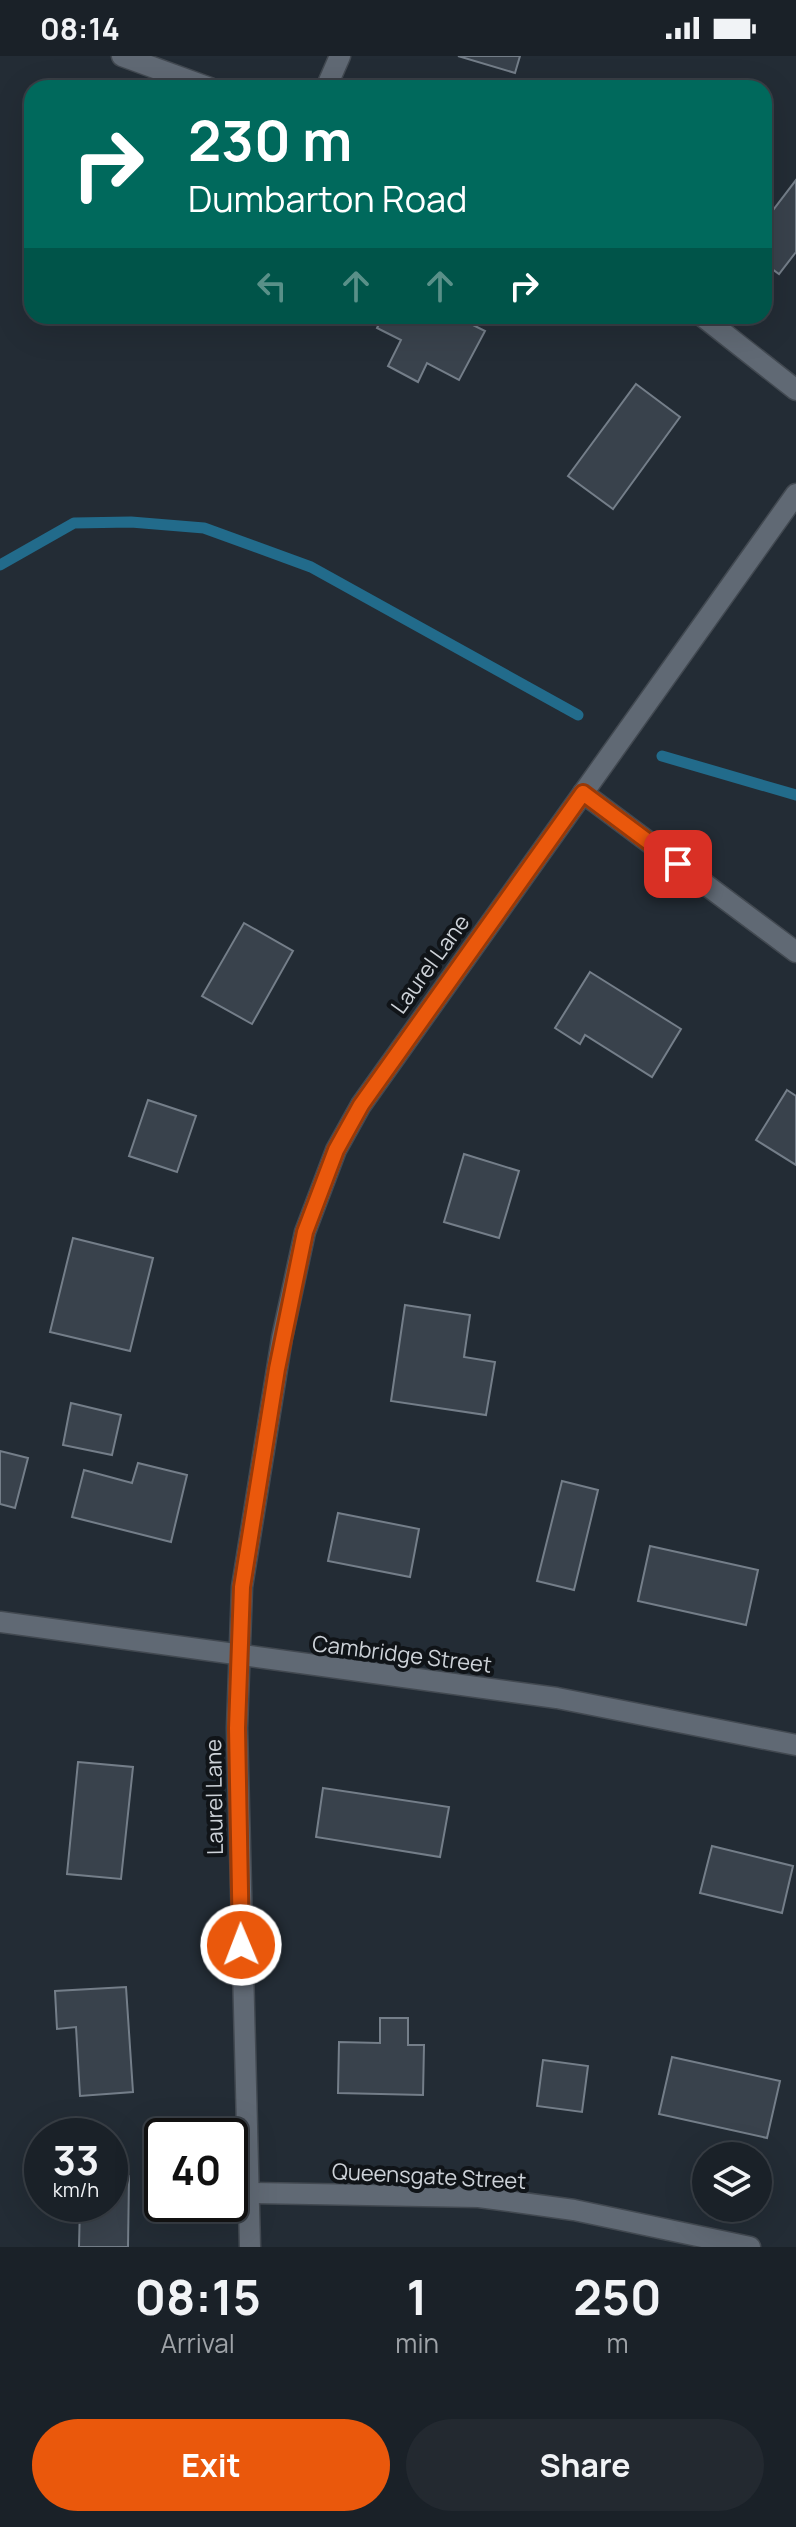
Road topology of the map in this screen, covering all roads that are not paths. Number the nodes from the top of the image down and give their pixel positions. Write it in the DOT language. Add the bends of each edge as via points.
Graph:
graph roads {
  1 [pos="122,56"];
  2 [pos="340,56"];
  3 [pos="188,80"];
  4 [pos="330,80"];
  5 [pos="712,324"];
  6 [pos="796,390"];
  7 [pos="796,494"];
  8 [pos="583,793"];
  9 [pos="796,952"];
  10 [pos="0,1622"];
  11 [pos="240,1657"];
  12 [pos="796,1745"];
  13 [pos="245,2118"];
  14 [pos="248,2193"];
  15 [pos="248,2211"];
  16 [pos="250,2247"];
  17 [pos="750,2247"];
  1 -- 3 [label="street"];
  2 -- 4 [label="street"];
  5 -- 6 [label="street"];
  7 -- 8 [label="street, Laurel Lane"];
  8 -- 9 [label="street"];
  8 -- 11 [label="street, Laurel Lane" via="405,1040 336,1150 305,1232 282,1338 242,1587"];
  10 -- 11 [label="street, Cambridge Street"];
  11 -- 12 [label="street, Cambridge Street" via="557,1698"];
  11 -- 13 [label="street, Laurel Lane"];
  14 -- 17 [label="street, Queensgate Street" via="479,2197 574,2210"];
  15 -- 16 [label="street, Laurel Lane"];
}
